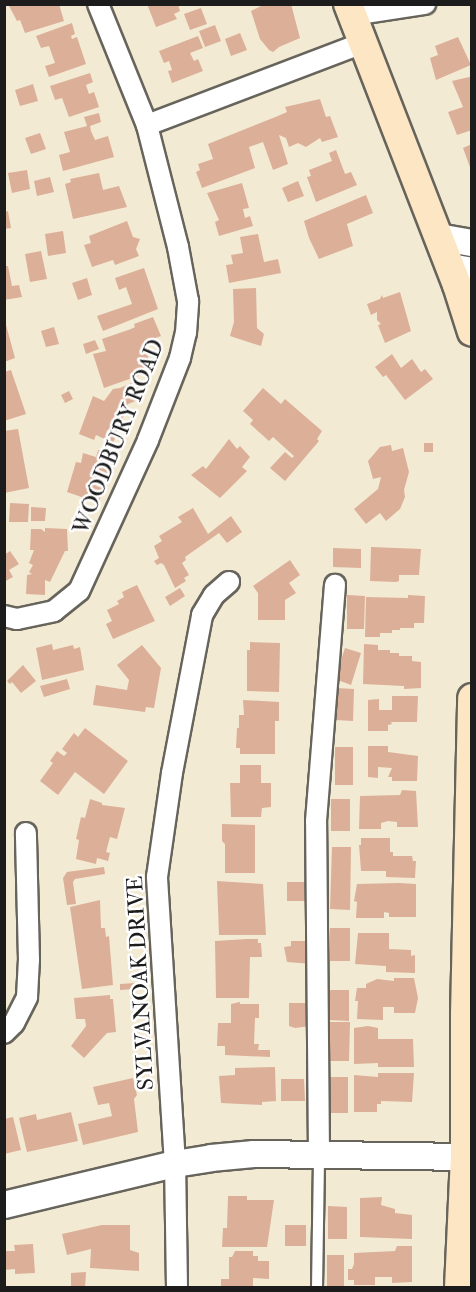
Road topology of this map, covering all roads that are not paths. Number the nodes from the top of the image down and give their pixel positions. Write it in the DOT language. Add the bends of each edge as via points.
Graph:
graph roads {
  1 [pos="99,4"];
  2 [pos="425,4"];
  3 [pos="350,10"];
  4 [pos="363,43"];
  5 [pos="147,125"];
  6 [pos="438,237"];
  7 [pos="471,243"];
  8 [pos="461,269"];
  9 [pos="471,332"];
  10 [pos="229,582"];
  11 [pos="335,585"];
  12 [pos="4,616"];
  13 [pos="471,698"];
  14 [pos="26,833"];
  15 [pos="469,898"];
  16 [pos="4,1033"];
  17 [pos="319,1155"];
  18 [pos="468,1157"];
  19 [pos="175,1164"];
  20 [pos="4,1205"];
  21 [pos="177,1287"];
  22 [pos="317,1287"];
  23 [pos="459,1287"];
  1 -- 5 [label="street, WOODBURY ROAD"];
  2 -- 3 [label="street"];
  3 -- 4 [label="main road"];
  4 -- 5 [label="street"];
  4 -- 6 [label="main road"];
  5 -- 12 [label="street, WOODBURY ROAD" via="188,301 180,358 148,440 79,591 54,611 17,619"];
  6 -- 7 [label="street"];
  6 -- 8 [label="main road"];
  8 -- 9 [label="main road"];
  10 -- 19 [label="street, SYLVANOAK DRIVE" via="214,595 202,615 157,877"];
  11 -- 17 [label="street" via="316,821"];
  13 -- 15 [label="main road"];
  14 -- 16 [label="street" via="27,997 14,1023"];
  15 -- 18 [label="main road"];
  17 -- 18 [label="street"];
  17 -- 19 [label="street" via="254,1154"];
  17 -- 22 [label="lane"];
  18 -- 23 [label="main road"];
  19 -- 20 [label="street"];
  19 -- 21 [label="street, SYLVANOAK DRIVE"];
}
